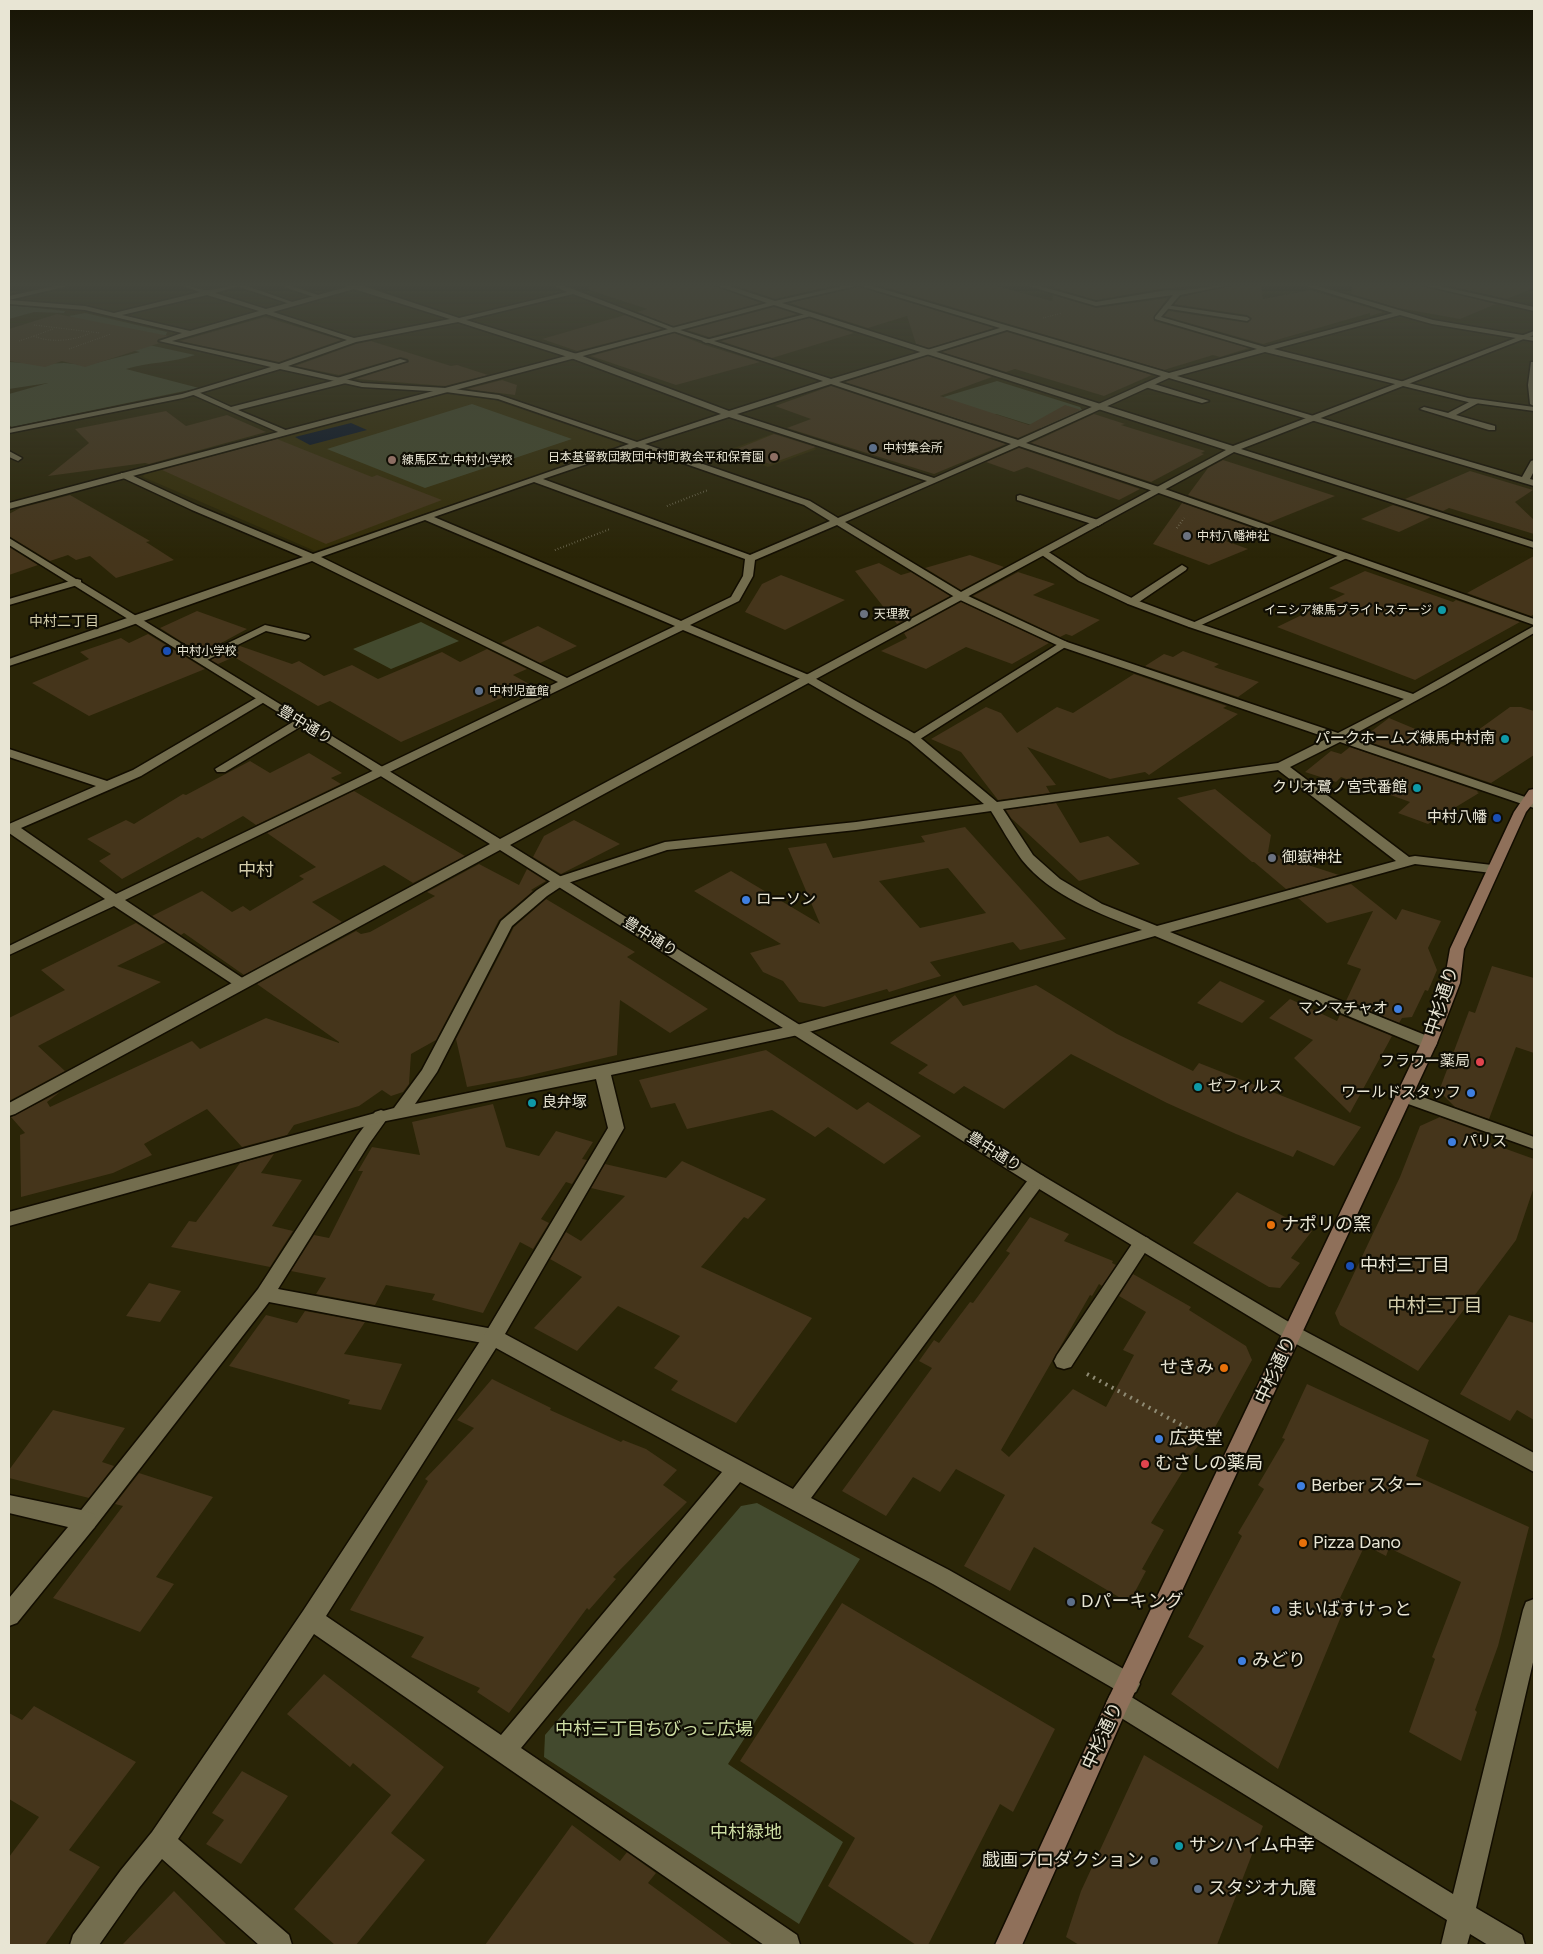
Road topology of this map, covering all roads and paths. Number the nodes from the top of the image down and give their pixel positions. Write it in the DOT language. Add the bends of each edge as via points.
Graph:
graph roads {
  1 [pos="249,376"];
  2 [pos="320,376"];
  3 [pos="357,376"];
  4 [pos="498,376"];
  5 [pos="628,376"];
  6 [pos="816,376"];
  7 [pos="852,376"];
  8 [pos="1004,376"];
  9 [pos="1167,376"];
  10 [pos="1370,376"];
  11 [pos="1421,376"];
  12 [pos="342,381"];
  13 [pos="834,382"];
  14 [pos="1400,384"];
  15 [pos="1148,385"];
  16 [pos="1533,386"];
  17 [pos="446,390"];
  18 [pos="193,393"];
  19 [pos="1205,401"];
  20 [pos="1476,402"];
  21 [pos="1534,404"];
  22 [pos="1099,406"];
  23 [pos="232,409"];
  24 [pos="1424,409"];
  25 [pos="1534,410"];
  26 [pos="731,415"];
  27 [pos="1448,416"];
  28 [pos="1314,418"];
  29 [pos="1492,428"];
  30 [pos="9,431"];
  31 [pos="285,433"];
  32 [pos="1020,443"];
  33 [pos="637,445"];
  34 [pos="1234,449"];
  35 [pos="9,454"];
  36 [pos="18,458"];
  37 [pos="1534,463"];
  38 [pos="124,476"];
  39 [pos="538,480"];
  40 [pos="935,481"];
  41 [pos="1530,482"];
  42 [pos="1159,490"];
  43 [pos="1020,498"];
  44 [pos="9,506"];
  45 [pos="425,517"];
  46 [pos="838,521"];
  47 [pos="1098,523"];
  48 [pos="9,541"];
  49 [pos="1534,545"];
  50 [pos="1044,552"];
  51 [pos="1344,556"];
  52 [pos="312,557"];
  53 [pos="750,558"];
  54 [pos="1182,568"];
  55 [pos="77,582"];
  56 [pos="962,597"];
  57 [pos="9,602"];
  58 [pos="1132,602"];
  59 [pos="139,620"];
  60 [pos="1534,622"];
  61 [pos="681,625"];
  62 [pos="1193,625"];
  63 [pos="1534,629"];
  64 [pos="305,637"];
  65 [pos="1063,644"];
  66 [pos="201,659"];
  67 [pos="9,663"];
  68 [pos="807,678"];
  69 [pos="567,682"];
  70 [pos="1414,698"];
  71 [pos="262,699"];
  72 [pos="301,721"];
  73 [pos="913,738"];
  74 [pos="1340,738"];
  75 [pos="9,754"];
  76 [pos="1281,766"];
  77 [pos="221,768"];
  78 [pos="380,772"];
  79 [pos="108,786"];
  80 [pos="1532,799"];
  81 [pos="995,807"];
  82 [pos="10,829"];
  83 [pos="499,845"];
  84 [pos="1406,862"];
  85 [pos="1492,869"];
  86 [pos="560,881"];
  87 [pos="115,900"];
  88 [pos="1154,931"];
  89 [pos="9,951"];
  90 [pos="242,984"];
  91 [pos="798,1030"];
  92 [pos="1429,1043"];
  93 [pos="602,1072"];
  94 [pos="1403,1096"];
  95 [pos="9,1110"];
  96 [pos="400,1112"];
  97 [pos="381,1116"];
  98 [pos="1534,1143"];
  99 [pos="1037,1180"];
  100 [pos="9,1218"];
  101 [pos="1142,1243"];
  102 [pos="265,1294"];
  103 [pos="1292,1334"];
  104 [pos="493,1337"];
  105 [pos="1064,1361"];
  106 [pos="1236,1454"];
  107 [pos="1534,1463"];
  108 [pos="737,1470"];
  109 [pos="796,1501"];
  110 [pos="9,1504"];
  111 [pos="86,1522"];
  112 [pos="1534,1610"];
  113 [pos="9,1615"];
  114 [pos="311,1619"];
  115 [pos="1122,1694"];
  116 [pos="503,1751"];
  117 [pos="160,1841"];
  118 [pos="1462,1915"];
  119 [pos="83,1945"];
  120 [pos="279,1945"];
  121 [pos="787,1945"];
  122 [pos="1008,1945"];
  123 [pos="1454,1945"];
  124 [pos="1512,1945"];
  1 -- 18 [label="street"];
  2 -- 12 [label="street"];
  3 -- 12 [label="street"];
  4 -- 17 [label="street"];
  5 -- 26 [label="street"];
  6 -- 13 [label="street"];
  7 -- 13 [label="street"];
  8 -- 22 [label="street"];
  9 -- 15 [label="street"];
  9 -- 28 [label="street"];
  10 -- 14 [label="street"];
  11 -- 14 [label="street"];
  12 -- 17 [label="street"];
  12 -- 23 [label="street"];
  13 -- 26 [label="street"];
  13 -- 32 [label="street"];
  14 -- 20 [label="street"];
  14 -- 28 [label="street"];
  15 -- 19 [label="street"];
  15 -- 22 [label="street"];
  16 -- 21 [label="street"];
  17 -- 31 [label="street"];
  17 -- 33 [label="street" via="499,397"];
  18 -- 23 [label="street"];
  18 -- 30 [label="street"];
  20 -- 25 [label="street"];
  20 -- 27 [label="street"];
  22 -- 32 [label="street"];
  22 -- 34 [label="street"];
  23 -- 31 [label="street"];
  24 -- 27 [label="street"];
  26 -- 33 [label="street"];
  26 -- 40 [label="street"];
  27 -- 29 [label="street"];
  28 -- 34 [label="street"];
  28 -- 41 [label="street"];
  31 -- 38 [label="street"];
  32 -- 40 [label="street"];
  32 -- 42 [label="street"];
  33 -- 39 [label="street"];
  33 -- 46 [label="street" via="808,503"];
  34 -- 42 [label="street"];
  34 -- 49 [label="street"];
  35 -- 36 [label="street"];
  37 -- 41 [label="street"];
  38 -- 44 [label="street"];
  38 -- 52 [label="street"];
  39 -- 45 [label="street"];
  39 -- 53 [label="street"];
  40 -- 46 [label="street"];
  42 -- 47 [label="street"];
  42 -- 51 [label="street"];
  43 -- 47 [label="street"];
  45 -- 52 [label="street"];
  45 -- 61 [label="street"];
  46 -- 53 [label="street"];
  46 -- 56 [label="street"];
  47 -- 50 [label="street"];
  48 -- 55 [label="street, 豊中通り"];
  50 -- 56 [label="street"];
  50 -- 58 [label="street" via="1083,579"];
  51 -- 60 [label="street"];
  51 -- 62 [label="street"];
  52 -- 59 [label="street"];
  52 -- 69 [label="street"];
  53 -- 61 [label="street" via="748,576 735,599"];
  54 -- 58 [label="street"];
  55 -- 57 [label="street"];
  55 -- 59 [label="street, 豊中通り"];
  56 -- 65 [label="street"];
  56 -- 68 [label="street"];
  58 -- 62 [label="street"];
  59 -- 66 [label="street, 豊中通り"];
  59 -- 67 [label="street"];
  61 -- 68 [label="street"];
  61 -- 69 [label="street"];
  62 -- 70 [label="street"];
  63 -- 70 [label="street"];
  64 -- 66 [label="street" via="265,628"];
  65 -- 73 [label="street"];
  65 -- 74 [label="street"];
  66 -- 71 [label="street, 豊中通り"];
  68 -- 73 [label="street"];
  68 -- 83 [label="street"];
  69 -- 78 [label="street"];
  70 -- 74 [label="street"];
  71 -- 72 [label="street, 豊中通り"];
  71 -- 79 [label="street" via="137,773"];
  72 -- 77 [label="street"];
  72 -- 78 [label="street, 豊中通り"];
  73 -- 81 [label="street"];
  74 -- 76 [label="street"];
  74 -- 80 [label="street"];
  75 -- 79 [label="street"];
  76 -- 81 [label="street"];
  76 -- 84 [label="street"];
  78 -- 83 [label="street, 豊中通り"];
  78 -- 87 [label="street"];
  79 -- 82 [label="street"];
  80 -- 85 [label="main road, 中杉通り" via="1520,812"];
  81 -- 86 [label="street" via="856,826 665,846"];
  81 -- 88 [label="street" via="1028,858 1055,882 1097,906"];
  82 -- 87 [label="street"];
  83 -- 86 [label="street, 豊中通り"];
  83 -- 90 [label="street"];
  84 -- 85 [label="street" via="1415,860"];
  84 -- 88 [label="street"];
  85 -- 92 [label="main road, 中杉通り" via="1457,949 1452,983"];
  86 -- 91 [label="street, 豊中通り"];
  86 -- 96 [label="street" via="506,924 429,1072"];
  87 -- 89 [label="street"];
  87 -- 90 [label="street"];
  88 -- 91 [label="street"];
  88 -- 92 [label="street"];
  90 -- 95 [label="street"];
  91 -- 93 [label="street"];
  91 -- 99 [label="street, 豊中通り"];
  92 -- 94 [label="main road, 中杉通り"];
  93 -- 96 [label="street"];
  93 -- 104 [label="street" via="616,1128"];
  94 -- 98 [label="street"];
  94 -- 103 [label="main road, 中杉通り"];
  96 -- 97 [label="street"];
  97 -- 100 [label="street"];
  97 -- 102 [label="street"];
  99 -- 101 [label="street, 豊中通り"];
  99 -- 109 [label="street"];
  101 -- 103 [label="street, 豊中通り"];
  101 -- 105 [label="street"];
  102 -- 104 [label="street"];
  102 -- 111 [label="street"];
  103 -- 106 [label="main road, 中杉通り"];
  103 -- 107 [label="street, 豊中通り"];
  104 -- 108 [label="street"];
  104 -- 114 [label="street"];
  105 -- 106 [label="path"];
  106 -- 115 [label="main road, 中杉通り"];
  108 -- 109 [label="street"];
  108 -- 116 [label="street"];
  109 -- 115 [label="street" via="941,1577"];
  110 -- 111 [label="street"];
  111 -- 113 [label="street"];
  112 -- 118 [label="street"];
  114 -- 116 [label="street"];
  114 -- 117 [label="street"];
  115 -- 118 [label="street"];
  115 -- 122 [label="main road, 中杉通り"];
  116 -- 121 [label="street"];
  117 -- 119 [label="street"];
  117 -- 120 [label="street"];
  118 -- 123 [label="street"];
  118 -- 124 [label="street"];
}
